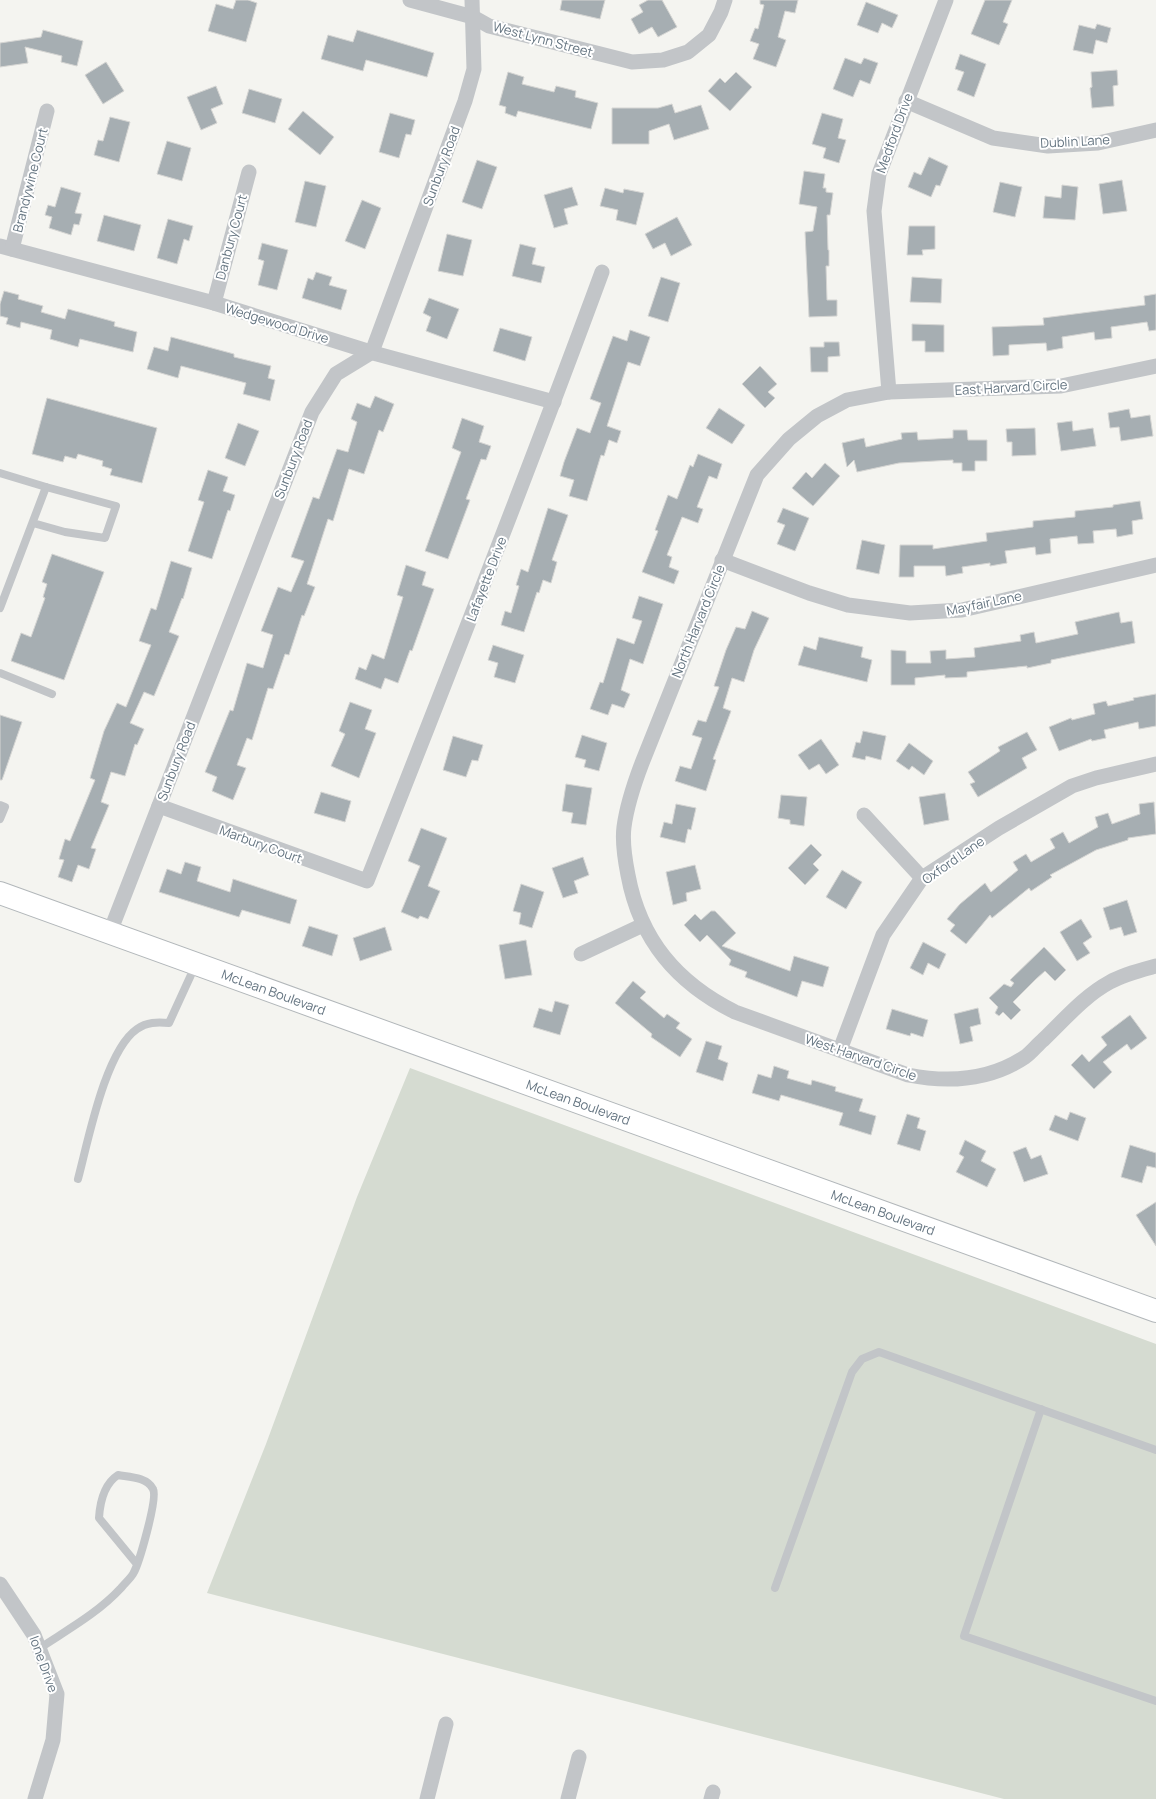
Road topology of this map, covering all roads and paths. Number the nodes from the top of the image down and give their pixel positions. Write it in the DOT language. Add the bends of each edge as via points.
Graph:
graph roads {
  1 [pos="410,0"];
  2 [pos="472,0"];
  3 [pos="725,0"];
  4 [pos="946,0"];
  5 [pos="473,17"];
  6 [pos="906,101"];
  7 [pos="47,111"];
  8 [pos="1156,130"];
  9 [pos="249,172"];
  10 [pos="6,247"];
  11 [pos="602,272"];
  12 [pos="214,303"];
  13 [pos="372,352"];
  14 [pos="1156,366"];
  15 [pos="889,392"];
  16 [pos="554,402"];
  17 [pos="0,473"];
  18 [pos="46,487"];
  19 [pos="33,523"];
  20 [pos="722,560"];
  21 [pos="1156,565"];
  22 [pos="3,594"];
  23 [pos="0,608"];
  24 [pos="0,673"];
  25 [pos="52,694"];
  26 [pos="1156,764"];
  27 [pos="0,805"];
  28 [pos="158,806"];
  29 [pos="864,815"];
  30 [pos="0,818"];
  31 [pos="922,878"];
  32 [pos="364,881"];
  33 [pos="0,893"];
  34 [pos="643,925"];
  35 [pos="110,932"];
  36 [pos="581,954"];
  37 [pos="196,964"];
  38 [pos="1156,966"];
  39 [pos="840,1050"];
  40 [pos="78,1179"];
  41 [pos="1156,1311"];
  42 [pos="1041,1409"];
  43 [pos="1156,1450"];
  44 [pos="136,1563"];
  45 [pos="0,1584"];
  46 [pos="775,1588"];
  47 [pos="40,1648"];
  48 [pos="1156,1701"];
  49 [pos="446,1724"];
  50 [pos="579,1757"];
  51 [pos="35,1799"];
  52 [pos="427,1799"];
  53 [pos="568,1799"];
  1 -- 5 [label="street, West Lynn Street"];
  2 -- 5 [label="street, Sunbury Road"];
  3 -- 5 [label="street, West Lynn Street" via="709,34 688,52 663,60 632,62 489,26"];
  4 -- 6 [label="street, Medford Drive"];
  5 -- 13 [label="street, Sunbury Road" via="474,68 465,101"];
  6 -- 8 [label="street, Dublin Lane" via="993,138 1048,146 1098,143"];
  6 -- 15 [label="street, Medford Drive" via="879,174 874,210"];
  7 -- 10 [label="street, Brandywine Court"];
  9 -- 12 [label="street, Danbury Court"];
  10 -- 12 [label="street, Wedgewood Drive"];
  11 -- 16 [label="street, Lafayette Drive"];
  12 -- 13 [label="street, Wedgewood Drive"];
  13 -- 16 [label="street, Wedgewood Drive"];
  13 -- 28 [label="street, Sunbury Road" via="336,374 312,412"];
  14 -- 15 [label="street, East Harvard Circle" via="1061,386"];
  15 -- 20 [label="street, North Harvard Circle" via="847,400 816,416 789,439 757,475"];
  16 -- 32 [label="street, Lafayette Drive" via="439,699"];
  17 -- 18 [label="lane"];
  18 -- 19 [label="lane"];
  18 -- 19 [label="lane" via="116,506 105,538 64,532"];
  19 -- 22 [label="lane"];
  20 -- 21 [label="street, Mayfair Lane" via="848,605 910,614 962,610"];
  20 -- 34 [label="street, North Harvard Circle" via="642,762 627,807 624,829 625,861 632,899"];
  22 -- 23 [label="lane"];
  24 -- 25 [label="lane"];
  26 -- 31 [label="street, Oxford Lane" via="1072,786 999,828"];
  27 -- 30 [label="lane" via="5,807"];
  28 -- 32 [label="street, Marbury Court"];
  28 -- 35 [label="street, Sunbury Road"];
  29 -- 31 [label="street"];
  31 -- 39 [label="street, Oxford Lane" via="883,935"];
  33 -- 35 [label="main road, McLean Boulevard"];
  34 -- 36 [label="street"];
  34 -- 39 [label="street, West Harvard Circle" via="656,948 672,968 717,1003"];
  35 -- 37 [label="main road, McLean Boulevard"];
  37 -- 40 [label="lane" via="169,1023 154,1022 144,1025 128,1038 118,1052 99,1102"];
  37 -- 41 [label="main road, McLean Boulevard"];
  38 -- 39 [label="street, West Harvard Circle" via="1110,982 1082,1003 1026,1057 996,1071 965,1080 932,1080 908,1075"];
  42 -- 43 [label="lane"];
  42 -- 46 [label="lane" via="879,1352 862,1359 852,1372"];
  42 -- 48 [label="lane" via="964,1636"];
  44 -- 44 [label="lane" via="156,1496 153,1488 138,1478 118,1475 109,1481 100,1504 99,1518"];
  44 -- 47 [label="lane" via="133,1574 109,1599"];
  45 -- 47 [label="street, Ione Drive" via="34,1634"];
  47 -- 51 [label="street, Ione Drive" via="57,1694 53,1740"];
  49 -- 52 [label="street"];
  50 -- 53 [label="street"];
}
